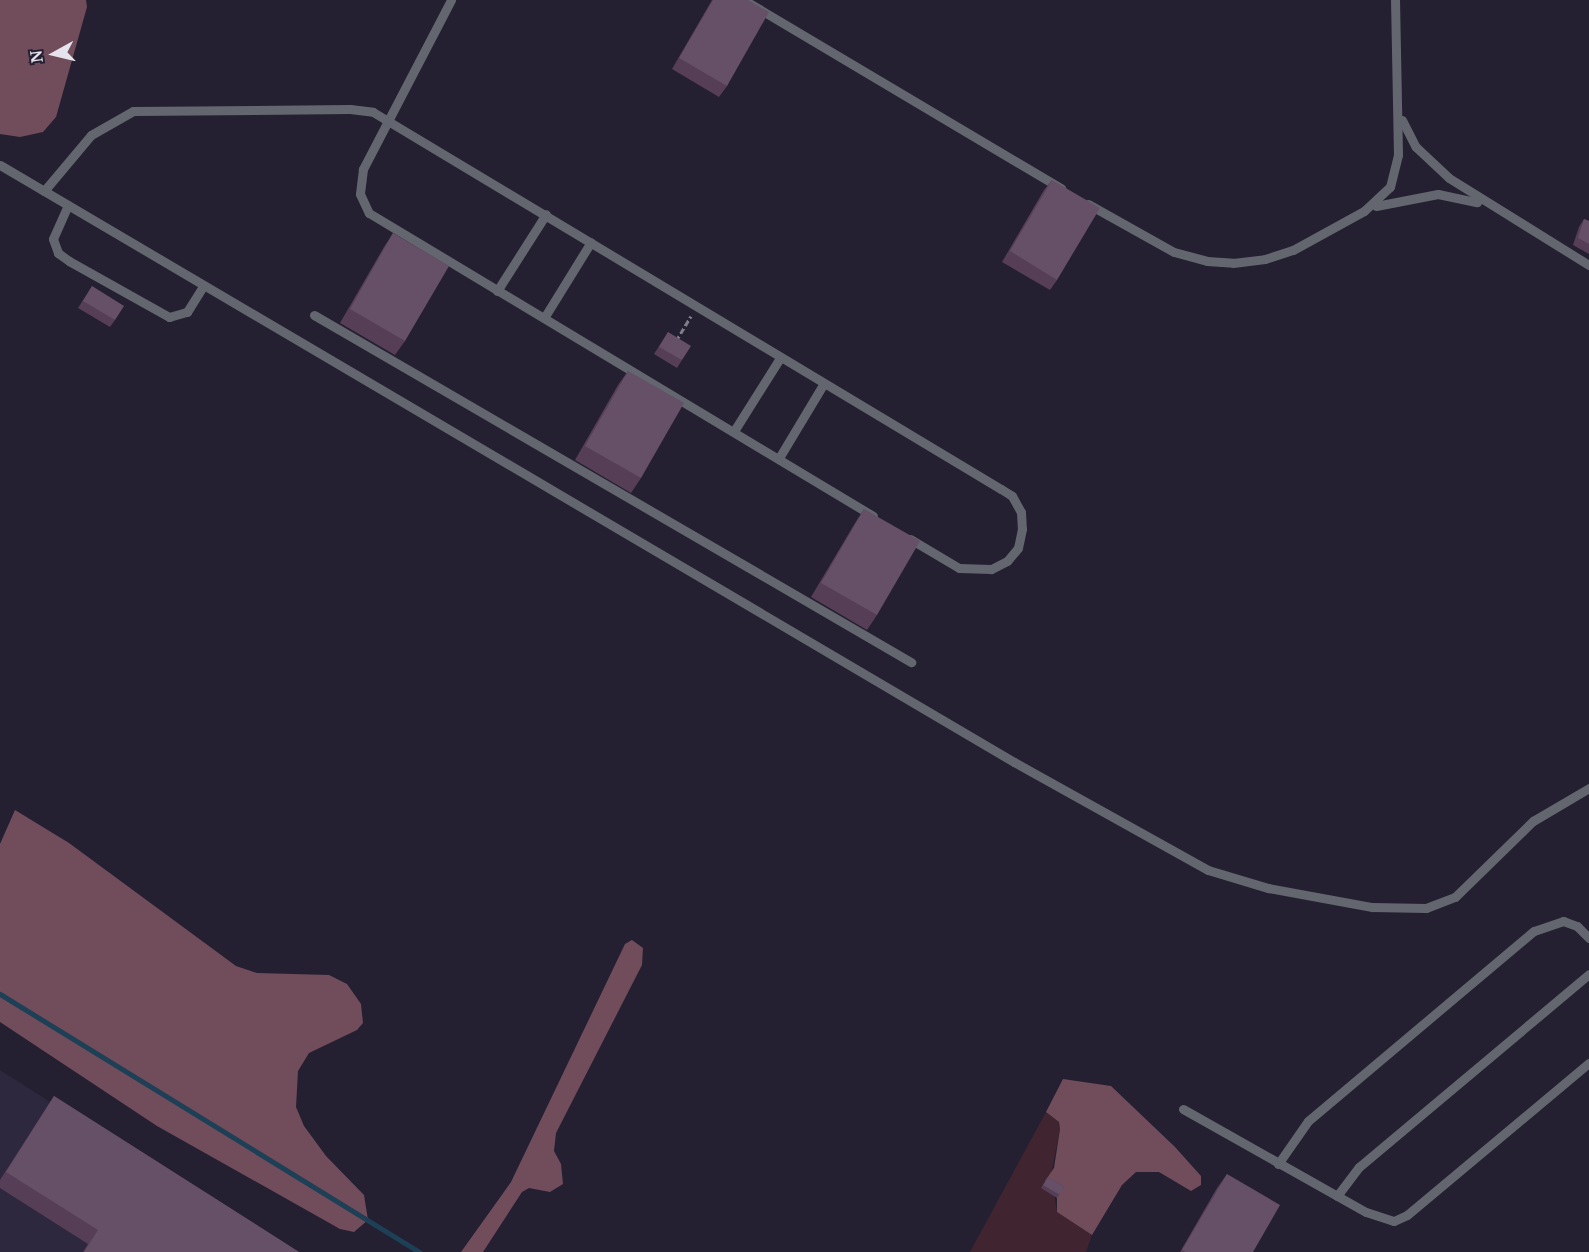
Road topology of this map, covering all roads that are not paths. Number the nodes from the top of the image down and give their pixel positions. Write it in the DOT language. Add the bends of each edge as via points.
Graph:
graph roads {
  1 [pos="451,0"];
  2 [pos="744,0"];
  3 [pos="1395,0"];
  4 [pos="1399,110"];
  5 [pos="388,120"];
  6 [pos="0,165"];
  7 [pos="44,191"];
  8 [pos="68,205"];
  9 [pos="1490,207"];
  10 [pos="1364,211"];
  11 [pos="546,214"];
  12 [pos="591,242"];
  13 [pos="1589,265"];
  14 [pos="203,286"];
  15 [pos="497,291"];
  16 [pos="314,315"];
  17 [pos="544,318"];
  18 [pos="780,357"];
  19 [pos="824,383"];
  20 [pos="734,431"];
  21 [pos="779,458"];
  22 [pos="880,520"];
  23 [pos="901,533"];
  24 [pos="911,662"];
  25 [pos="1589,788"];
  26 [pos="1589,938"];
  27 [pos="1588,978"];
  28 [pos="1589,1063"];
  29 [pos="1183,1109"];
  30 [pos="1278,1164"];
  31 [pos="1337,1196"];
  1 -- 5 [label="lane"];
  2 -- 10 [label="lane" via="1146,238 1182,255 1221,262 1265,260 1322,236"];
  3 -- 4 [label="lane"];
  4 -- 9 [label="lane" via="1411,140 1429,161"];
  4 -- 10 [label="lane" via="1394,175 1383,197"];
  5 -- 7 [label="lane" via="359,109 133,111 91,135"];
  5 -- 11 [label="lane"];
  5 -- 15 [label="lane" via="360,176 365,207 380,223"];
  6 -- 7 [label="lane"];
  7 -- 8 [label="lane"];
  8 -- 14 [label="lane"];
  8 -- 14 [label="lane" via="54,232 55,246 63,258 169,317 187,312"];
  9 -- 10 [label="lane" via="1438,194 1396,200"];
  9 -- 13 [label="lane"];
  11 -- 12 [label="lane"];
  11 -- 15 [label="lane"];
  12 -- 17 [label="lane"];
  12 -- 18 [label="lane"];
  14 -- 25 [label="lane" via="1034,774 1179,857 1223,876 1372,907 1435,906 1466,889 1533,821"];
  15 -- 17 [label="lane"];
  16 -- 24 [label="lane"];
  17 -- 20 [label="lane"];
  18 -- 19 [label="lane"];
  18 -- 20 [label="lane"];
  19 -- 21 [label="lane"];
  19 -- 23 [label="lane" via="1007,492 1022,518 1022,537 1015,553 1002,564 985,570 959,568"];
  20 -- 21 [label="lane"];
  21 -- 22 [label="lane"];
  26 -- 30 [label="lane" via="1577,926 1563,921 1534,931 1308,1121"];
  27 -- 31 [label="lane" via="1359,1167"];
  28 -- 31 [label="lane" via="1403,1218 1376,1217"];
  29 -- 30 [label="lane"];
  30 -- 31 [label="lane"];
}
